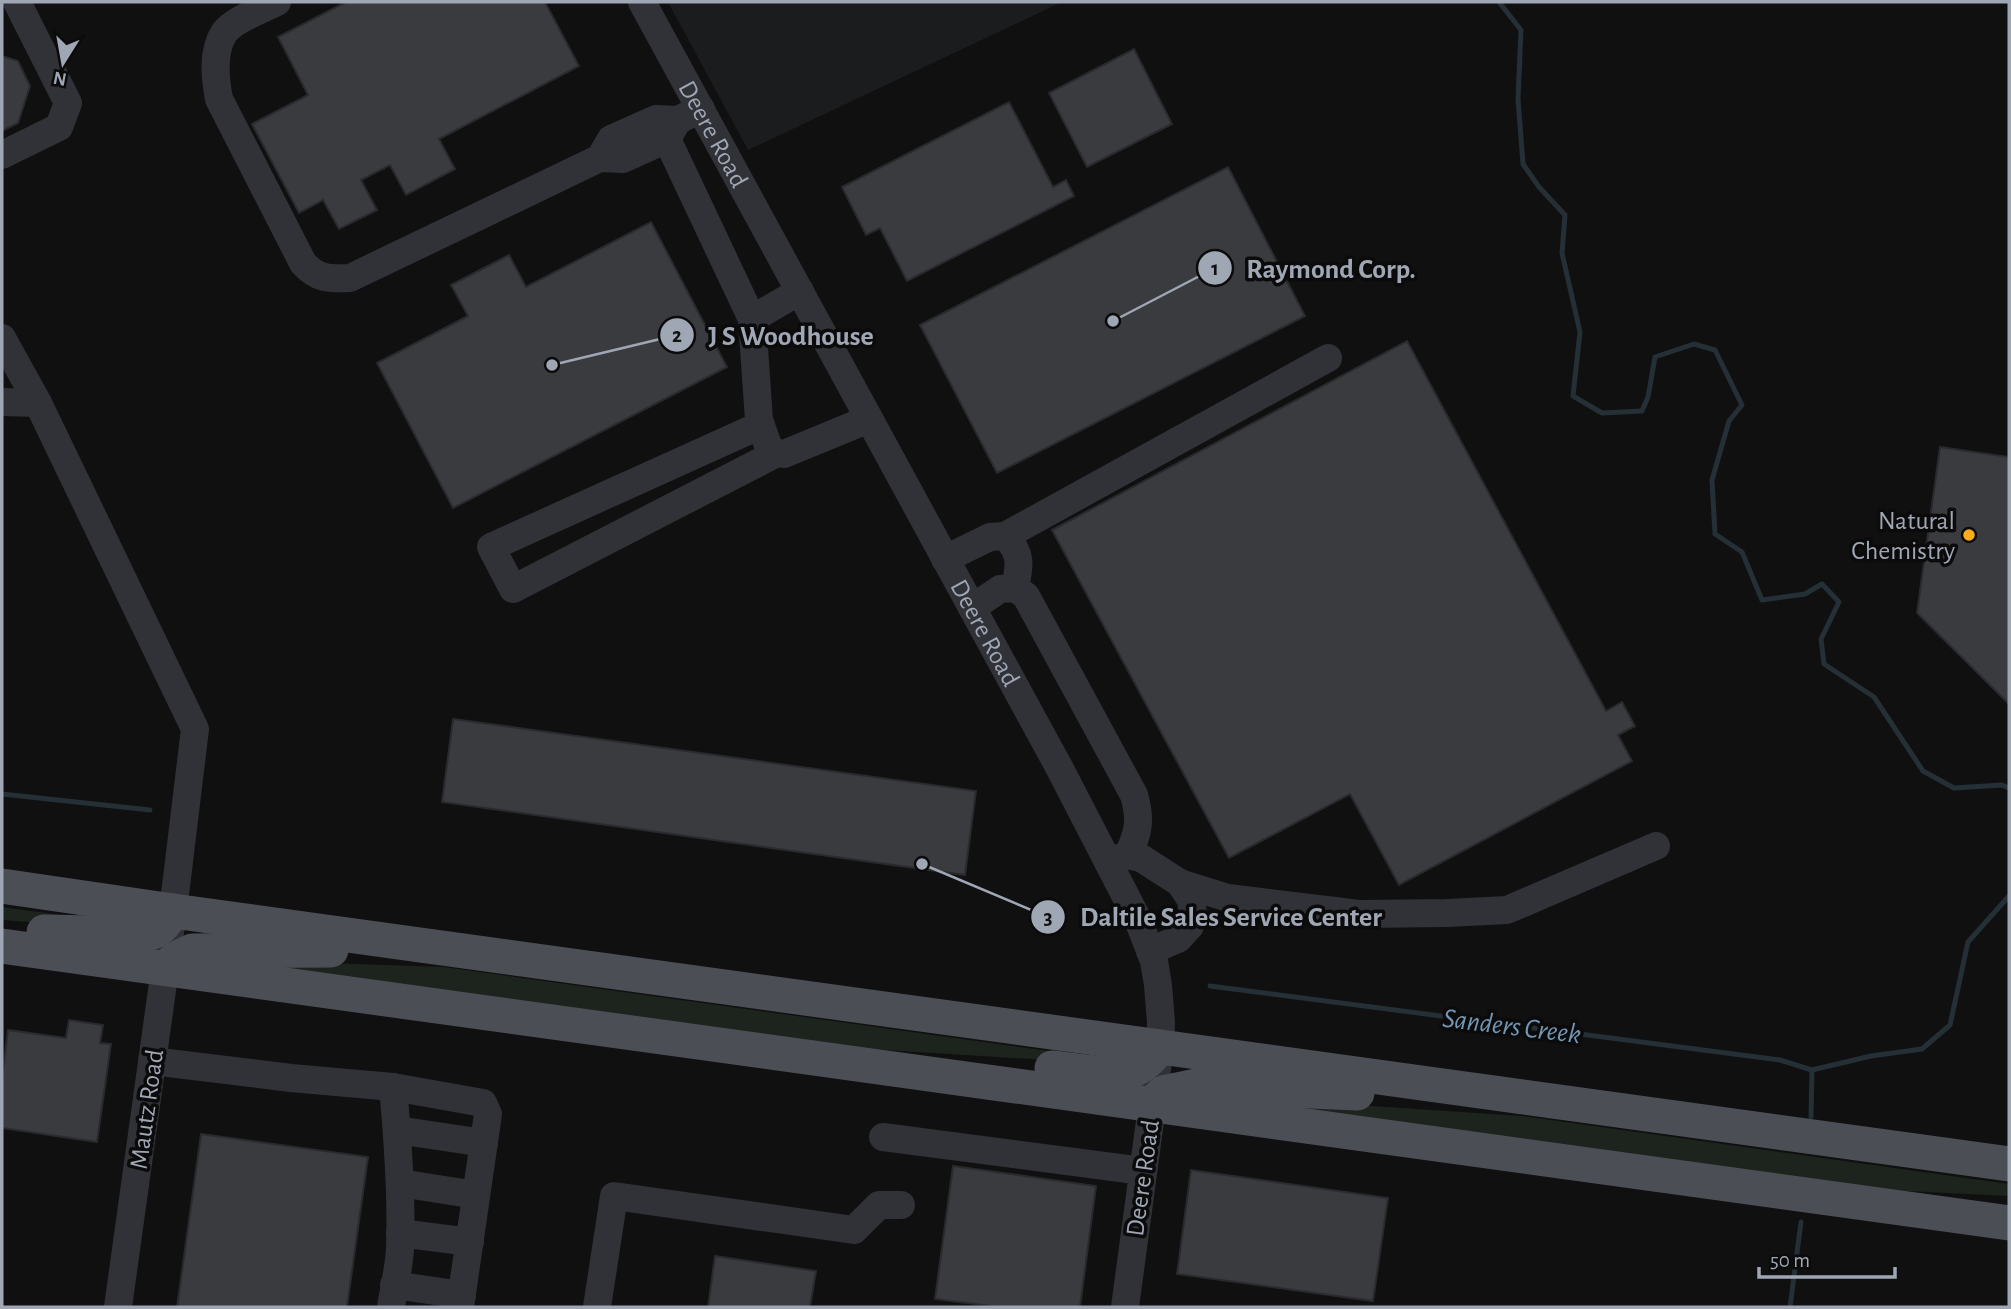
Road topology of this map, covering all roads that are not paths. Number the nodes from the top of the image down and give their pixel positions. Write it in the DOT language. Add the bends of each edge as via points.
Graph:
graph roads {
  1 [pos="17,2"];
  2 [pos="277,2"];
  3 [pos="642,2"];
  4 [pos="682,123"];
  5 [pos="2,155"];
  6 [pos="800,291"];
  7 [pos="751,319"];
  8 [pos="2,338"];
  9 [pos="1328,358"];
  10 [pos="2,402"];
  11 [pos="38,403"];
  12 [pos="869,419"];
  13 [pos="761,425"];
  14 [pos="777,453"];
  15 [pos="1005,536"];
  16 [pos="945,559"];
  17 [pos="1015,588"];
  18 [pos="972,608"];
  19 [pos="1656,846"];
  20 [pos="1118,859"];
  21 [pos="1180,883"];
  22 [pos="2,886"];
  23 [pos="173,911"];
  24 [pos="2,931"];
  25 [pos="2,946"];
  26 [pos="453,949"];
  27 [pos="1150,951"];
  28 [pos="165,968"];
  29 [pos="1160,1047"];
  30 [pos="152,1061"];
  31 [pos="853,1063"];
  32 [pos="393,1087"];
  33 [pos="1473,1090"];
  34 [pos="1152,1104"];
  35 [pos="397,1130"];
  36 [pos="883,1138"];
  37 [pos="484,1143"];
  38 [pos="2009,1164"];
  39 [pos="1143,1171"];
  40 [pos="400,1183"];
  41 [pos="477,1195"];
  42 [pos="901,1205"];
  43 [pos="2009,1207"];
  44 [pos="1901,1208"];
  45 [pos="2009,1223"];
  46 [pos="400,1233"];
  47 [pos="470,1242"];
  48 [pos="393,1296"];
  49 [pos="461,1301"];
  50 [pos="118,1307"];
  51 [pos="597,1307"];
  52 [pos="1125,1307"];
  1 -- 5 [label="street" via="68,103 60,127"];
  2 -- 4 [label="street" via="225,32 215,74 219,99 303,263 312,273 330,279 350,278 600,158 611,139 656,118"];
  3 -- 4 [label="street, Deere Road"];
  4 -- 6 [label="street, Deere Road"];
  4 -- 7 [label="street"];
  6 -- 7 [label="street"];
  6 -- 12 [label="street, Deere Road"];
  7 -- 13 [label="street"];
  8 -- 11 [label="street, Mautz Road"];
  9 -- 15 [label="street"];
  10 -- 11 [label="street"];
  11 -- 23 [label="street, Mautz Road" via="195,729"];
  12 -- 14 [label="street"];
  12 -- 16 [label="street, Deere Road"];
  13 -- 14 [label="street" via="769,448"];
  13 -- 14 [label="street" via="491,547 513,589"];
  15 -- 16 [label="street" via="990,537"];
  15 -- 17 [label="street" via="1016,548 1019,569"];
  16 -- 18 [label="street, Deere Road"];
  17 -- 18 [label="street" via="1000,589"];
  17 -- 20 [label="street" via="1026,596 1134,795 1139,815 1136,839"];
  18 -- 20 [label="street, Deere Road" via="1060,769"];
  19 -- 21 [label="street" via="1507,910 1359,914 1228,898"];
  20 -- 21 [label="street" via="1142,858"];
  20 -- 27 [label="street, Deere Road"];
  21 -- 27 [label="street" via="1191,900 1190,926 1178,939"];
  22 -- 23 [label="main road"];
  23 -- 24 [label="main road" via="163,927 146,934"];
  23 -- 26 [label="main road"];
  23 -- 28 [label="street, Mautz Road"];
  25 -- 28 [label="main road"];
  26 -- 28 [label="main road" via="192,951"];
  26 -- 29 [label="main road"];
  27 -- 29 [label="street, Deere Road" via="1158,985"];
  28 -- 30 [label="street, Mautz Road"];
  28 -- 31 [label="main road"];
  29 -- 31 [label="main road" via="1144,1065 1120,1072 990,1064"];
  29 -- 33 [label="main road"];
  29 -- 34 [label="street, Deere Road"];
  30 -- 32 [label="street"];
  30 -- 50 [label="street, Mautz Road"];
  31 -- 34 [label="main road"];
  32 -- 35 [label="street"];
  32 -- 37 [label="street" via="483,1103 488,1114"];
  33 -- 34 [label="main road" via="1344,1094 1197,1086 1163,1093"];
  33 -- 38 [label="main road"];
  34 -- 39 [label="street, Deere Road"];
  34 -- 44 [label="main road"];
  35 -- 37 [label="street"];
  35 -- 40 [label="street"];
  36 -- 39 [label="street"];
  37 -- 41 [label="street"];
  39 -- 52 [label="street, Deere Road"];
  40 -- 41 [label="street"];
  40 -- 46 [label="street"];
  41 -- 47 [label="street"];
  42 -- 51 [label="street" via="879,1205 854,1230 614,1196"];
  43 -- 44 [label="main road"];
  44 -- 45 [label="main road"];
  46 -- 47 [label="street"];
  46 -- 48 [label="street"];
  47 -- 49 [label="street"];
  48 -- 49 [label="street"];
}
